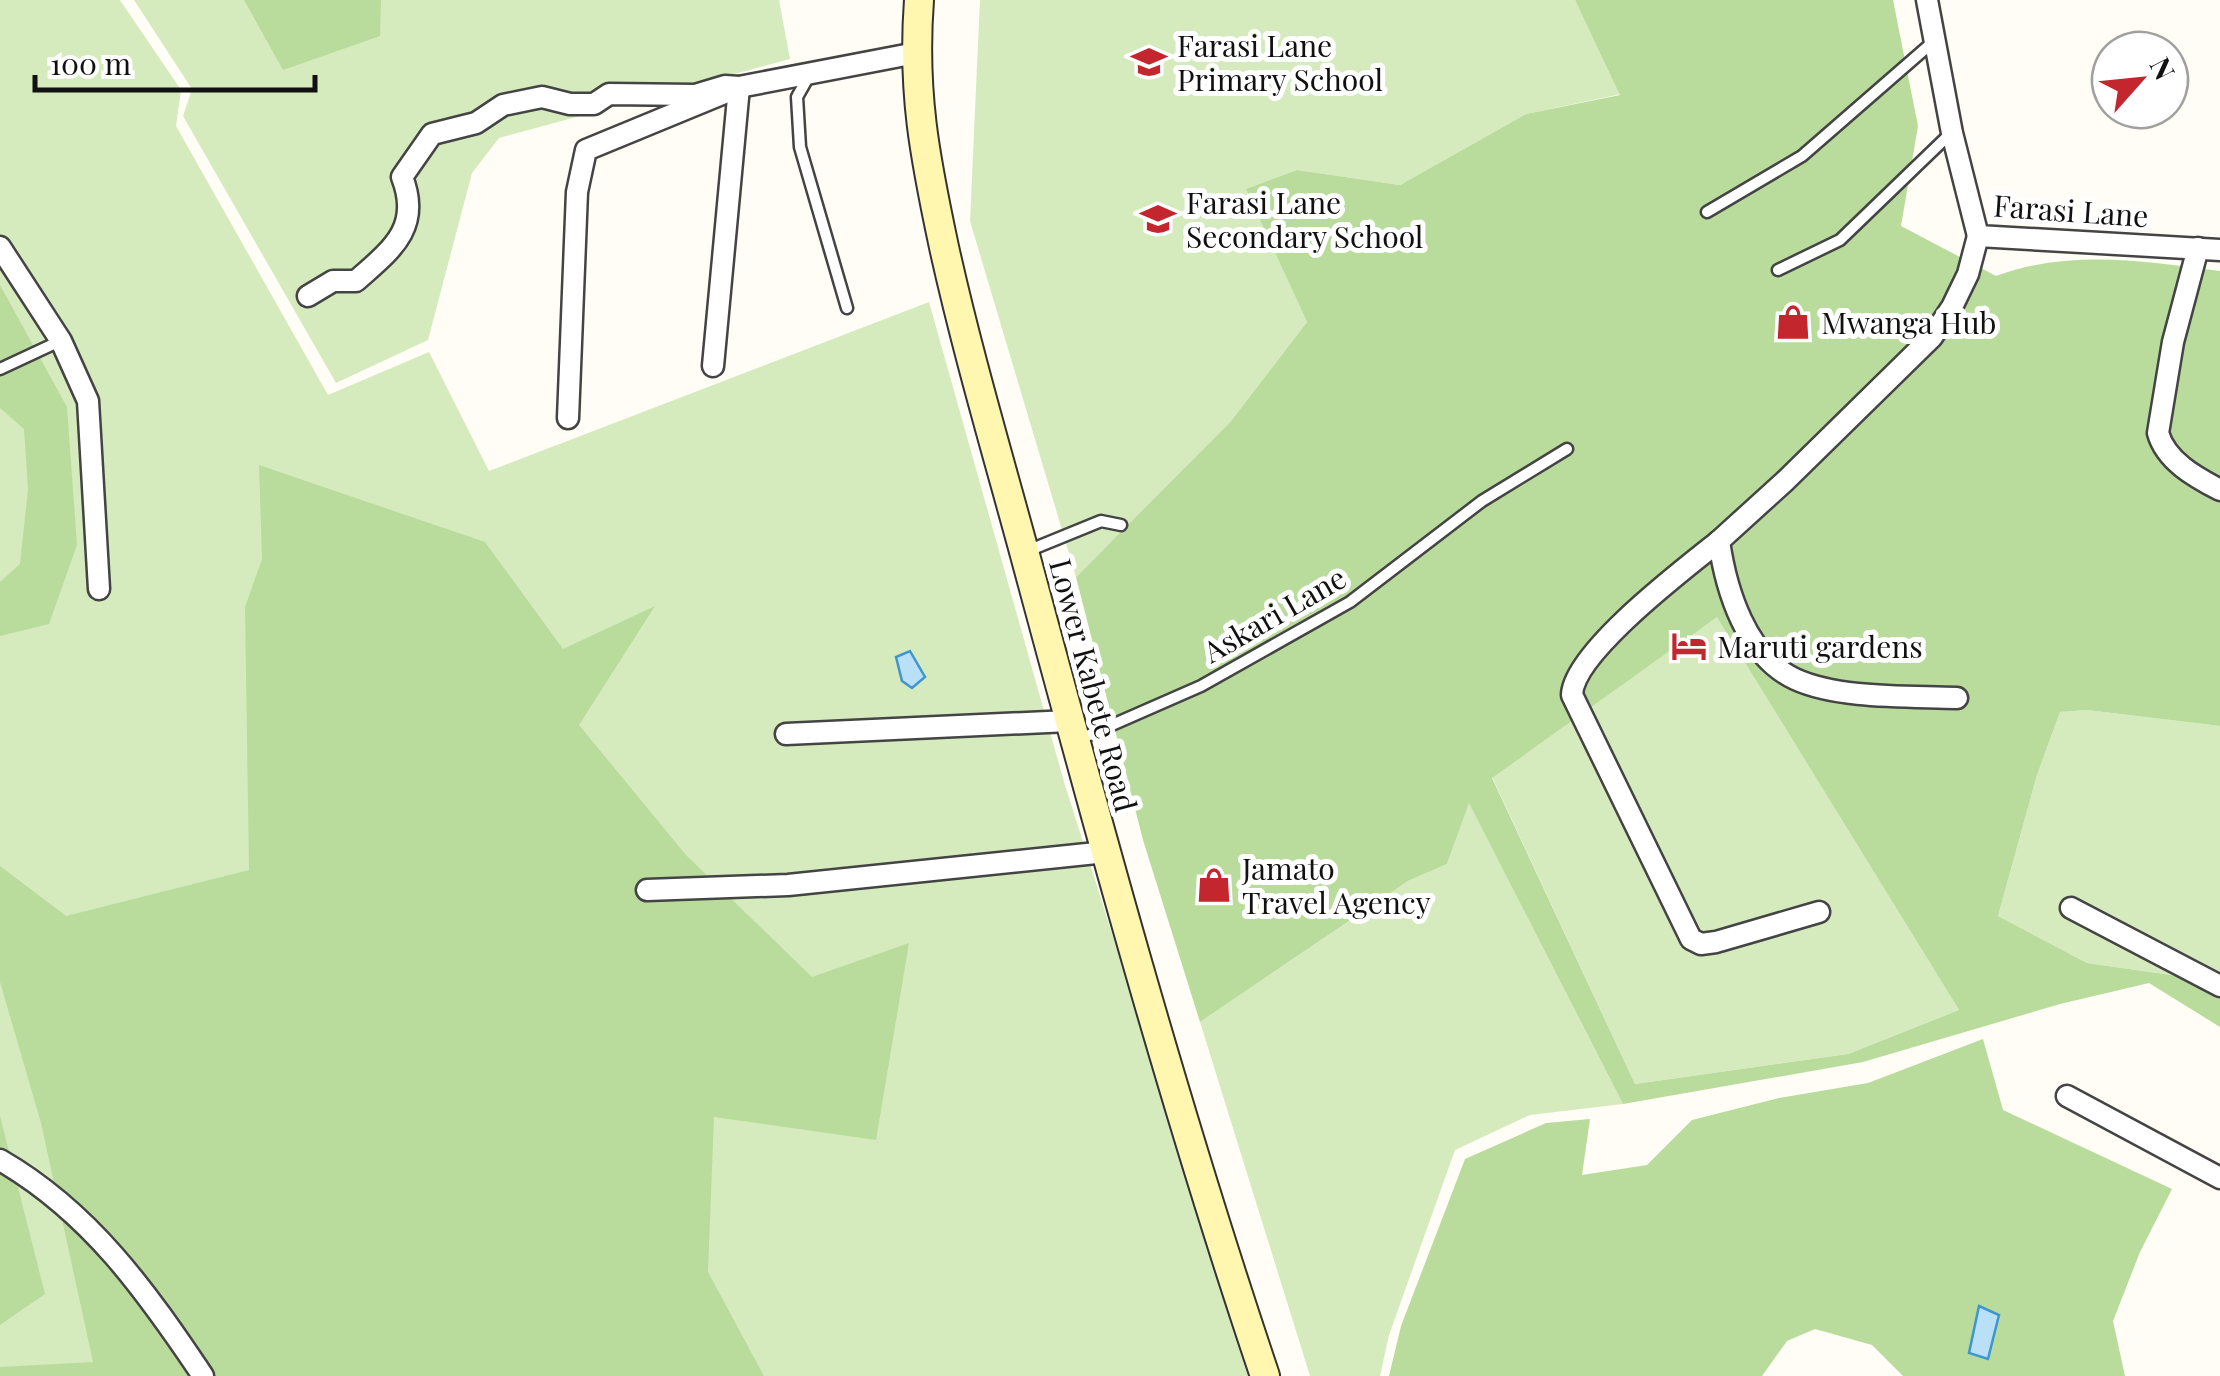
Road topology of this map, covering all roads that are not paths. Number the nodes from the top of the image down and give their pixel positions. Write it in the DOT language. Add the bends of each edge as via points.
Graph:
graph roads {
  1 [pos="919,0"];
  2 [pos="1927,0"];
  3 [pos="1935,40"];
  4 [pos="916,53"];
  5 [pos="810,73"];
  6 [pos="739,87"];
  7 [pos="1952,133"];
  8 [pos="1707,212"];
  9 [pos="1978,236"];
  10 [pos="0,247"];
  11 [pos="2198,248"];
  12 [pos="2220,250"];
  13 [pos="1778,270"];
  14 [pos="308,296"];
  15 [pos="847,308"];
  16 [pos="62,341"];
  17 [pos="713,366"];
  18 [pos="0,369"];
  19 [pos="568,418"];
  20 [pos="1567,450"];
  21 [pos="2220,490"];
  22 [pos="1121,525"];
  23 [pos="1719,541"];
  24 [pos="1024,552"];
  25 [pos="99,589"];
  26 [pos="1957,698"];
  27 [pos="1071,731"];
  28 [pos="786,734"];
  29 [pos="1106,852"];
  30 [pos="647,890"];
  31 [pos="2071,908"];
  32 [pos="1820,912"];
  33 [pos="2220,986"];
  34 [pos="2068,1096"];
  35 [pos="0,1160"];
  36 [pos="2220,1178"];
  37 [pos="203,1376"];
  38 [pos="1264,1376"];
  1 -- 4 [label="main road, Lower Kabete Road"];
  2 -- 3 [label="street, Farasi Lane"];
  3 -- 7 [label="street, Farasi Lane"];
  3 -- 8 [label="lane" via="1802,156"];
  4 -- 5 [label="street"];
  4 -- 24 [label="main road, Lower Kabete Road" via="924,160 958,314"];
  5 -- 6 [label="street"];
  5 -- 15 [label="lane" via="798,96 800,146"];
  6 -- 14 [label="street" via="695,95 609,94 594,104 542,97 432,134 402,177 409,196 405,230 392,248 356,281 333,280"];
  6 -- 17 [label="street"];
  6 -- 19 [label="street" via="586,150 577,192"];
  7 -- 9 [label="street, Farasi Lane"];
  7 -- 13 [label="lane" via="1840,240"];
  9 -- 11 [label="street, Farasi Lane"];
  9 -- 23 [label="street" via="1968,274 1932,336"];
  10 -- 16 [label="street"];
  11 -- 12 [label="street, Farasi Lane"];
  11 -- 21 [label="street" via="2172,342 2158,432 2175,460"];
  16 -- 18 [label="lane"];
  16 -- 25 [label="street" via="92,419"];
  20 -- 27 [label="lane, Askari Lane" via="1482,501 1350,602 1201,686"];
  22 -- 24 [label="lane" via="1101,522"];
  23 -- 26 [label="street" via="1740,618 1783,672 1840,690"];
  23 -- 32 [label="street" via="1586,661 1572,695 1693,940 1716,942"];
  24 -- 27 [label="main road, Lower Kabete Road"];
  27 -- 28 [label="street"];
  27 -- 29 [label="main road, Lower Kabete Road"];
  29 -- 30 [label="street" via="788,885"];
  29 -- 38 [label="main road, Lower Kabete Road"];
  31 -- 33 [label="street"];
  34 -- 36 [label="street"];
  35 -- 37 [label="street" via="61,1201 118,1258"];
}
